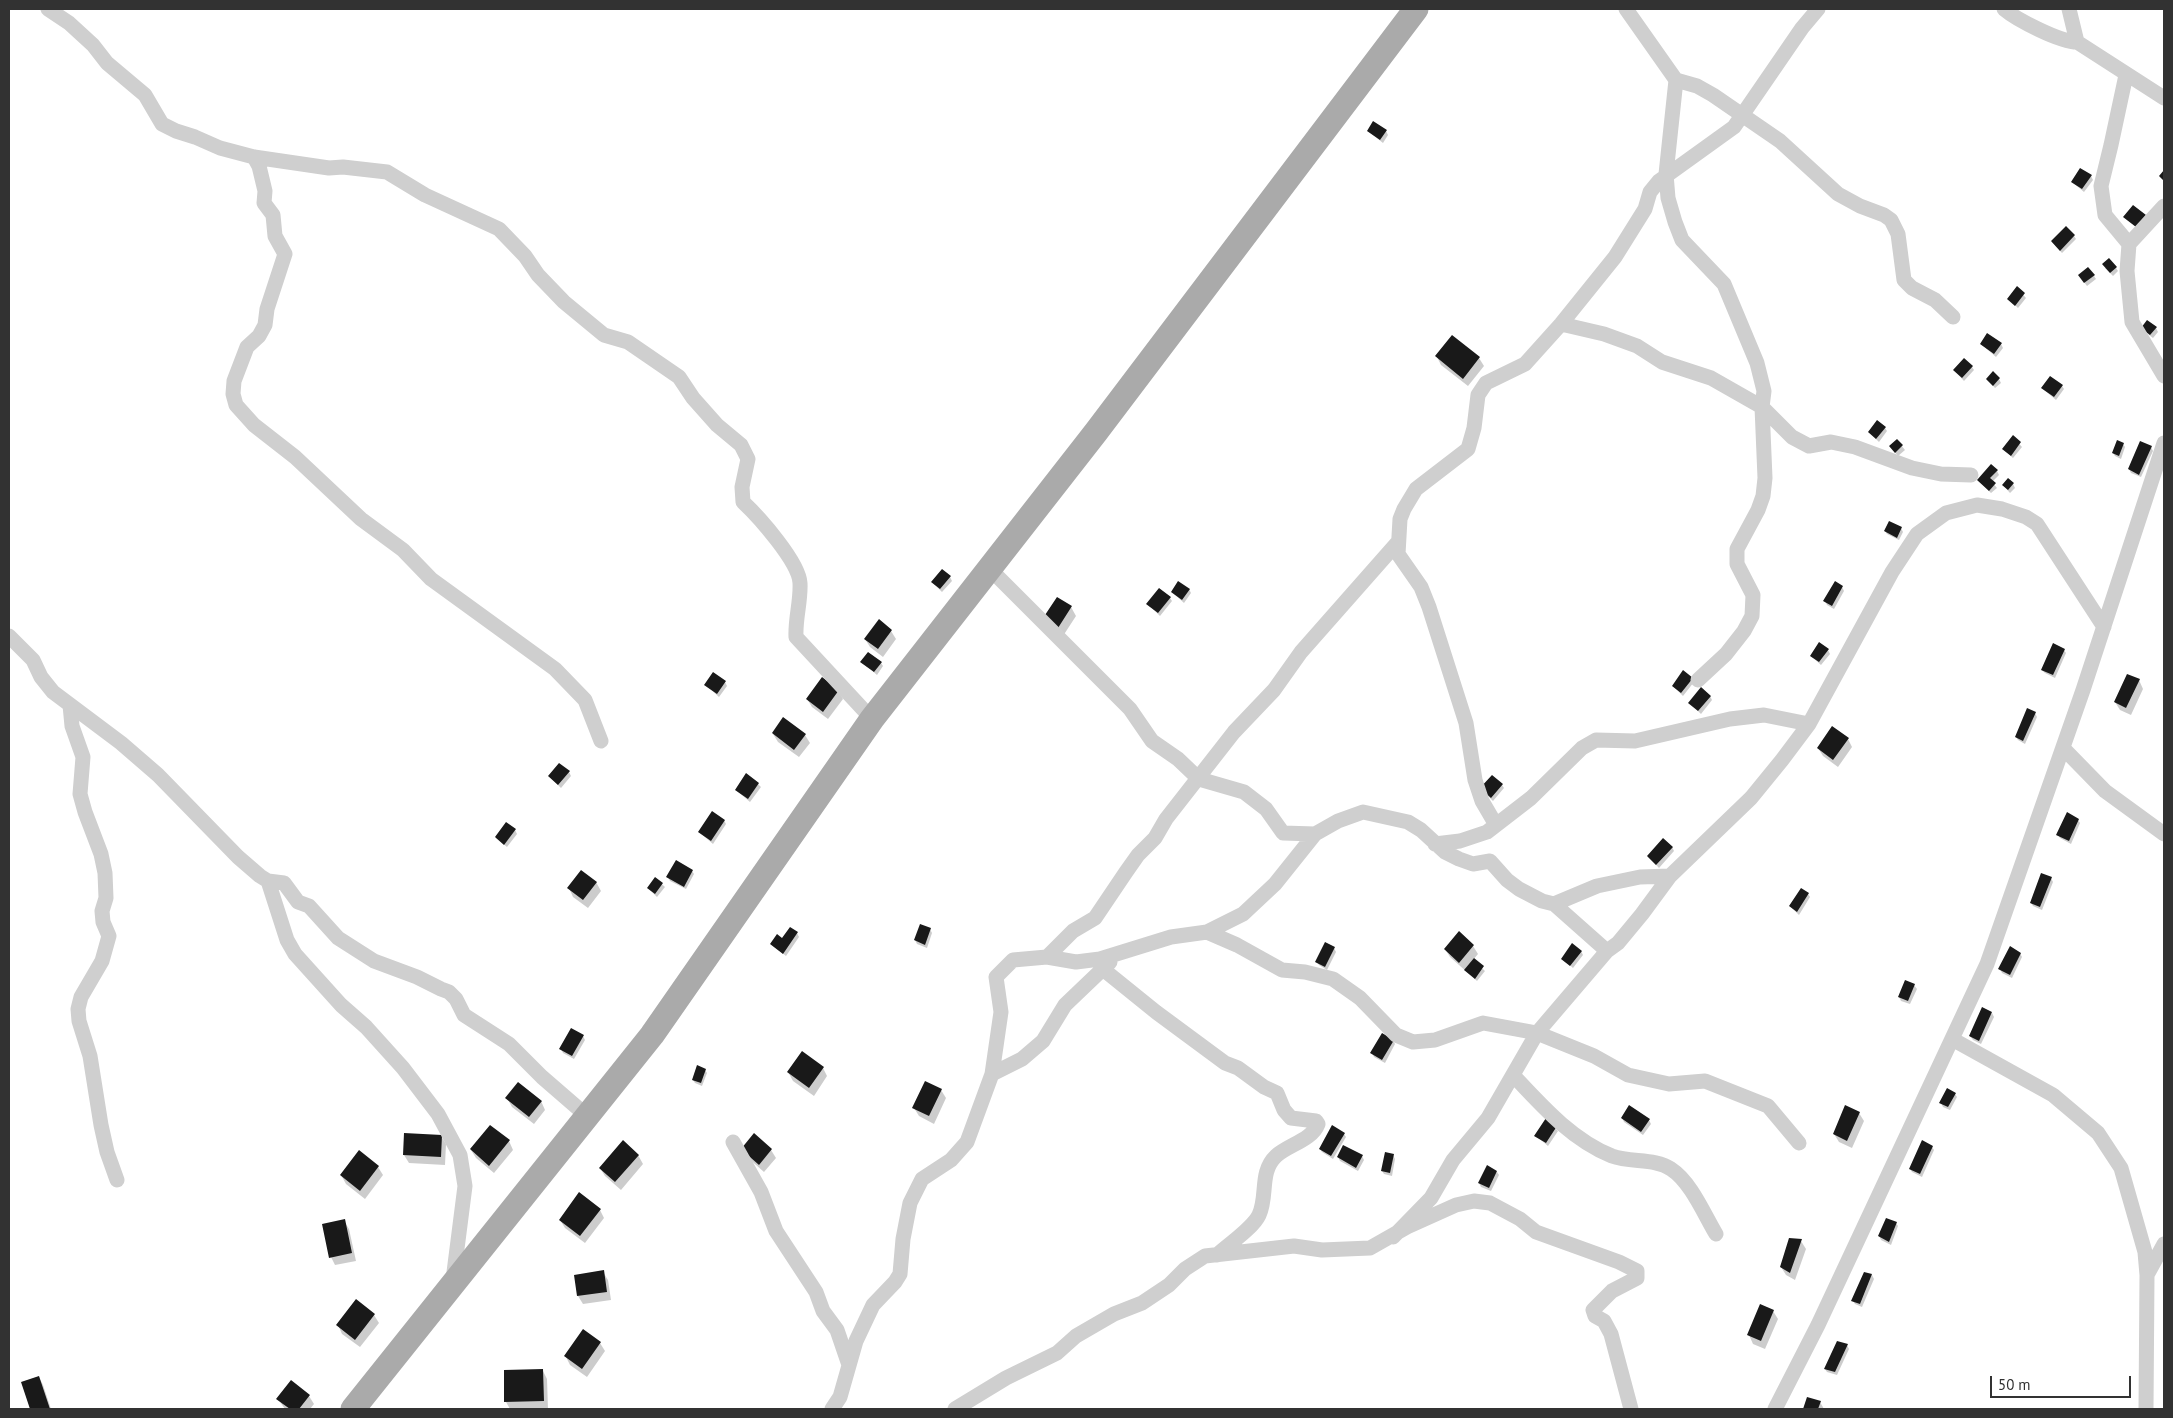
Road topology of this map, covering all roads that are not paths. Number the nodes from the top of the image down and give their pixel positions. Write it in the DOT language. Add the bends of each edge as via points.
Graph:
graph roads {
  1 [pos="48,9"];
  2 [pos="1416,9"];
  3 [pos="1626,9"];
  4 [pos="1818,9"];
  5 [pos="2004,9"];
  6 [pos="2069,9"];
  7 [pos="2077,42"];
  8 [pos="2126,75"];
  9 [pos="1676,80"];
  10 [pos="2164,98"];
  11 [pos="1741,115"];
  12 [pos="254,157"];
  13 [pos="1666,174"];
  14 [pos="2164,206"];
  15 [pos="2129,244"];
  16 [pos="1953,317"];
  17 [pos="1561,324"];
  18 [pos="2164,376"];
  19 [pos="1762,407"];
  20 [pos="2164,443"];
  21 [pos="1971,475"];
  22 [pos="1398,542"];
  23 [pos="990,568"];
  24 [pos="2104,627"];
  25 [pos="9,636"];
  26 [pos="1698,680"];
  27 [pos="70,705"];
  28 [pos="872,719"];
  29 [pos="1808,724"];
  30 [pos="601,741"];
  31 [pos="2063,748"];
  32 [pos="1199,779"];
  33 [pos="1496,825"];
  34 [pos="1315,834"];
  35 [pos="2164,834"];
  36 [pos="1435,844"];
  37 [pos="1670,876"];
  38 [pos="268,881"];
  39 [pos="1554,904"];
  40 [pos="1207,932"];
  41 [pos="1607,951"];
  42 [pos="1116,955"];
  43 [pos="1047,957"];
  44 [pos="1104,970"];
  45 [pos="1537,1033"];
  46 [pos="1952,1039"];
  47 [pos="992,1074"];
  48 [pos="1513,1075"];
  49 [pos="587,1116"];
  50 [pos="733,1142"];
  51 [pos="1799,1143"];
  52 [pos="117,1180"];
  53 [pos="1716,1234"];
  54 [pos="1393,1237"];
  55 [pos="2164,1244"];
  56 [pos="1217,1255"];
  57 [pos="2147,1275"];
  58 [pos="452,1286"];
  59 [pos="849,1365"];
  60 [pos="352,1409"];
  61 [pos="832,1409"];
  62 [pos="955,1409"];
  63 [pos="1631,1409"];
  64 [pos="1775,1409"];
  65 [pos="2146,1409"];
  1 -- 12 [label="street" via="69,23 145,95 162,124 220,148"];
  2 -- 23 [label="main road"];
  3 -- 9 [label="street"];
  4 -- 11 [label="street"];
  5 -- 7 [label="street" via="2066,42"];
  6 -- 7 [label="street"];
  7 -- 8 [label="street"];
  8 -- 10 [label="street"];
  8 -- 15 [label="street" via="2101,186 2105,215"];
  9 -- 11 [label="street" via="1697,86"];
  9 -- 13 [label="street"];
  11 -- 13 [label="street" via="1723,136"];
  11 -- 16 [label="street" via="1780,141 1838,194 1891,220 1898,234 1904,280 1935,300"];
  12 -- 28 [label="street" via="329,168 387,172 425,195 499,229 564,302 604,335 628,342 678,377 748,459 742,487 743,502 776,538 798,572 796,637"];
  12 -- 30 [label="street" via="266,191 264,203 273,215 275,236 285,254 265,325 247,347 234,382 236,405 254,425 295,457 361,519 403,550 431,579 555,669 585,700"];
  13 -- 17 [label="street" via="1650,192 1645,209 1615,257"];
  13 -- 19 [label="street" via="1668,198 1682,240 1724,284 1756,362 1764,391"];
  14 -- 15 [label="street"];
  15 -- 18 [label="street" via="2127,271 2132,322"];
  17 -- 19 [label="street" via="1637,346 1662,362 1711,378"];
  17 -- 22 [label="street" via="1525,364 1486,383 1478,395 1468,449 1416,489 1400,519"];
  19 -- 21 [label="street" via="1792,437 1809,446 1831,442 1855,447 1912,468 1941,474"];
  19 -- 26 [label="street" via="1763,496 1737,549 1736,564 1754,595 1752,616 1726,654"];
  20 -- 24 [label="street"];
  22 -- 32 [label="street" via="1301,652 1274,690 1234,732"];
  22 -- 33 [label="street" via="1398,554 1421,587 1443,647 1466,723 1475,780 1482,801"];
  23 -- 28 [label="main road"];
  23 -- 32 [label="street" via="1130,709 1152,741"];
  24 -- 29 [label="street" via="2037,524 2002,508 1977,505 1946,513 1917,534"];
  24 -- 31 [label="street"];
  25 -- 27 [label="street" via="32,660 53,692"];
  27 -- 38 [label="street" via="158,775 238,857"];
  27 -- 52 [label="street" via="72,726 83,757 80,794 105,873 106,898 102,911 109,936 102,961 81,998 79,1021 90,1056 107,1152"];
  28 -- 49 [label="main road" via="652,1035"];
  29 -- 33 [label="street" via="1764,715 1730,719 1635,741 1596,740 1582,748 1531,798"];
  29 -- 37 [label="street" via="1751,798"];
  31 -- 35 [label="street" via="2105,791"];
  31 -- 46 [label="street" via="1987,964"];
  32 -- 34 [label="street" via="1244,792 1266,809 1283,832"];
  32 -- 43 [label="street" via="1166,819 1155,838 1138,855 1095,918 1073,931"];
  33 -- 36 [label="street" via="1467,839"];
  34 -- 36 [label="street" via="1338,820 1363,812 1408,822"];
  34 -- 40 [label="street" via="1275,884 1244,914"];
  36 -- 39 [label="street" via="1473,864 1490,861 1519,889"];
  37 -- 39 [label="street" via="1598,886"];
  37 -- 41 [label="street" via="1642,914"];
  38 -- 49 [label="street" via="284,883 298,902 309,906 338,938 374,961 449,992 464,1015 509,1044"];
  38 -- 58 [label="street" via="287,940 295,954 403,1068 438,1114 460,1155 465,1186"];
  39 -- 41 [label="street"];
  40 -- 42 [label="street" via="1171,937"];
  40 -- 45 [label="street" via="1282,970 1333,979 1360,998 1396,1035 1413,1042 1435,1040 1483,1023"];
  41 -- 45 [label="street"];
  42 -- 43 [label="street" via="1076,962"];
  42 -- 44 [label="street"];
  43 -- 47 [label="street" via="1013,960 996,977 1001,1012"];
  44 -- 47 [label="street" via="1065,1005 1043,1041 1022,1059"];
  44 -- 56 [label="street" via="1225,1063 1277,1093 1291,1118 1318,1124 1314,1131 1275,1157 1265,1174 1259,1215"];
  45 -- 48 [label="street"];
  45 -- 51 [label="street" via="1594,1056 1628,1075 1669,1084 1704,1081 1768,1106"];
  46 -- 57 [label="street" via="2053,1095 2098,1133 2121,1168 2145,1252"];
  46 -- 64 [label="street" via="1818,1325"];
  47 -- 59 [label="street" via="967,1142 951,1160 922,1179 910,1203 900,1274 874,1305 856,1341"];
  48 -- 53 [label="street" via="1579,1138 1613,1156 1670,1168 1686,1181"];
  48 -- 54 [label="street" via="1488,1118 1453,1160 1431,1198"];
  49 -- 58 [label="main road"];
  50 -- 59 [label="street" via="761,1192 776,1231 837,1330"];
  54 -- 56 [label="street" via="1370,1248 1322,1250 1294,1246"];
  54 -- 63 [label="street" via="1407,1227 1456,1205 1474,1201 1490,1203 1536,1232 1636,1271 1637,1278 1612,1291 1593,1310 1611,1334"];
  55 -- 57 [label="street"];
  56 -- 62 [label="street" via="1205,1256 1142,1303 1114,1314 1076,1336 1057,1353 1006,1378"];
  57 -- 65 [label="street"];
  58 -- 60 [label="main road"];
  59 -- 61 [label="street" via="840,1397"];
}
